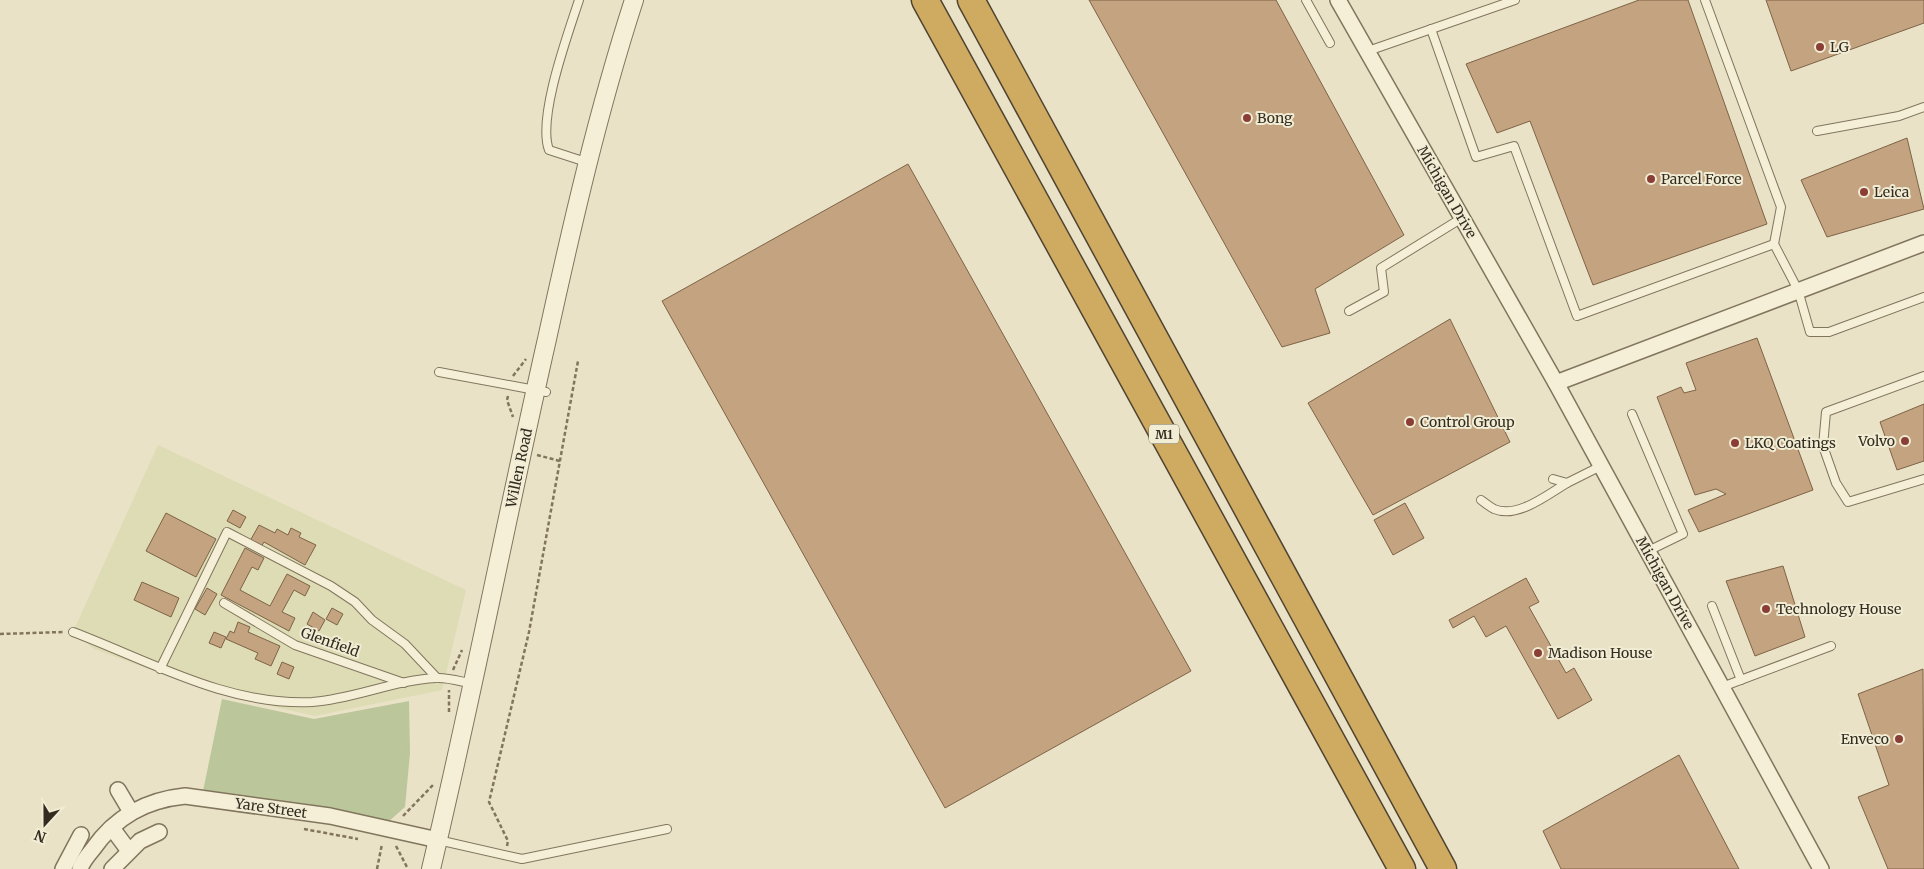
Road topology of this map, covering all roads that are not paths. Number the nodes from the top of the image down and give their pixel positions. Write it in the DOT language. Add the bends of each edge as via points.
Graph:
graph roads {
  1 [pos="579,0"];
  2 [pos="634,0"];
  3 [pos="926,0"];
  4 [pos="971,0"];
  5 [pos="1306,0"];
  6 [pos="1338,0"];
  7 [pos="1515,0"];
  8 [pos="1705,0"];
  9 [pos="1431,29"];
  10 [pos="1330,43"];
  11 [pos="1368,51"];
  12 [pos="612,68"];
  13 [pos="1924,107"];
  14 [pos="1817,131"];
  15 [pos="586,162"];
  16 [pos="1462,218"];
  17 [pos="1774,244"];
  18 [pos="1924,244"];
  19 [pos="1798,290"];
  20 [pos="1924,297"];
  21 [pos="1349,311"];
  22 [pos="439,372"];
  23 [pos="1924,376"];
  24 [pos="1556,383"];
  25 [pos="540,391"];
  26 [pos="1632,414"];
  27 [pos="1601,466"];
  28 [pos="1554,479"];
  29 [pos="1924,479"];
  30 [pos="1567,483"];
  31 [pos="1481,500"];
  32 [pos="1648,551"];
  33 [pos="224,603"];
  34 [pos="1712,606"];
  35 [pos="73,632"];
  36 [pos="1831,646"];
  37 [pos="160,669"];
  38 [pos="437,678"];
  39 [pos="1742,680"];
  40 [pos="404,682"];
  41 [pos="474,684"];
  42 [pos="1722,687"];
  43 [pos="118,790"];
  44 [pos="131,812"];
  45 [pos="112,828"];
  46 [pos="667,829"];
  47 [pos="159,832"];
  48 [pos="80,835"];
  49 [pos="443,841"];
  50 [pos="130,851"];
  51 [pos="73,866"];
  52 [pos="112,869"];
  53 [pos="431,869"];
  54 [pos="442,869"];
  55 [pos="1402,869"];
  56 [pos="1442,869"];
  57 [pos="1821,869"];
  1 -- 15 [label="lane" via="548,109 546,141 549,150"];
  2 -- 12 [label="street, Willen Road"];
  3 -- 55 [label="highway, M1"];
  4 -- 56 [label="highway, M1"];
  5 -- 10 [label="lane"];
  6 -- 11 [label="street, Michigan Drive"];
  7 -- 9 [label="lane"];
  8 -- 17 [label="lane" via="1781,206"];
  9 -- 11 [label="lane"];
  9 -- 17 [label="lane" via="1476,157 1514,146 1577,316"];
  11 -- 16 [label="street, Michigan Drive"];
  12 -- 15 [label="street, Willen Road"];
  12 -- 25 [label="street, Willen Road" via="596,162"];
  13 -- 14 [label="lane" via="1899,116"];
  15 -- 25 [label="street, Willen Road"];
  16 -- 21 [label="lane" via="1382,268 1384,292"];
  16 -- 24 [label="street, Michigan Drive"];
  17 -- 19 [label="lane"];
  18 -- 19 [label="street"];
  19 -- 20 [label="lane" via="1810,332 1829,332"];
  19 -- 24 [label="street"];
  22 -- 25 [label="lane"];
  23 -- 29 [label="lane" via="1826,412 1823,446 1836,483 1848,502"];
  24 -- 27 [label="street, Michigan Drive"];
  25 -- 41 [label="street, Willen Road"];
  25 -- 49 [label="street, Willen Road"];
  26 -- 32 [label="lane" via="1683,534"];
  27 -- 30 [label="lane"];
  27 -- 32 [label="street, Michigan Drive"];
  28 -- 30 [label="lane"];
  30 -- 31 [label="lane" via="1527,506 1507,511 1494,509"];
  32 -- 42 [label="street, Michigan Drive"];
  33 -- 40 [label="lane, Glenfield" via="296,645"];
  34 -- 39 [label="lane"];
  35 -- 37 [label="lane"];
  36 -- 39 [label="lane"];
  37 -- 38 [label="lane" via="227,532 332,586 404,644"];
  37 -- 40 [label="lane" via="218,690 313,702"];
  38 -- 40 [label="lane"];
  38 -- 41 [label="lane"];
  39 -- 42 [label="lane"];
  41 -- 49 [label="street, Willen Road"];
  42 -- 57 [label="street, Michigan Drive"];
  43 -- 44 [label="street"];
  44 -- 45 [label="street, Yare Street"];
  44 -- 49 [label="street, Yare Street" via="163,798 185,796 330,816"];
  45 -- 50 [label="street"];
  45 -- 51 [label="street, Yare Street"];
  46 -- 49 [label="lane" via="522,859"];
  47 -- 50 [label="street" via="140,841"];
  48 -- 51 [label="street, Yare Street"];
  49 -- 53 [label="street, Willen Road"];
  49 -- 54 [label="street, Willen Road"];
  50 -- 52 [label="street"];
}
